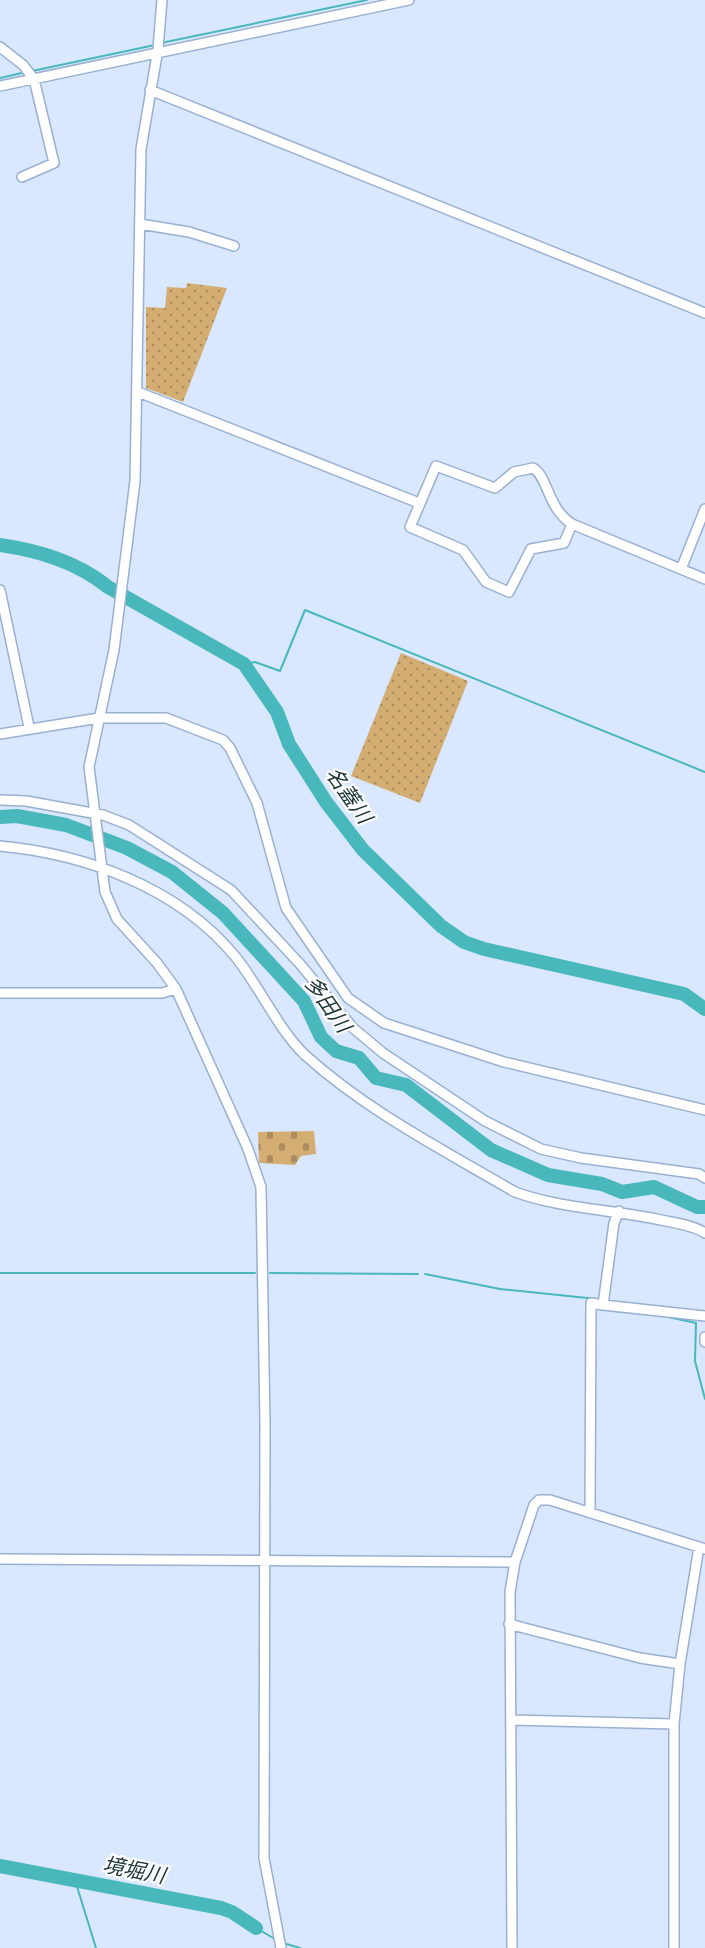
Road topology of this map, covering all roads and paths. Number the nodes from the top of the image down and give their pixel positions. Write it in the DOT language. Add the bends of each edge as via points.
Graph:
graph roads {
  1 [pos="162,0"];
  2 [pos="409,0"];
  3 [pos="0,47"];
  4 [pos="157,52"];
  5 [pos="32,77"];
  6 [pos="0,86"];
  7 [pos="151,88"];
  8 [pos="22,177"];
  9 [pos="140,224"];
  10 [pos="234,246"];
  11 [pos="705,313"];
  12 [pos="138,392"];
  13 [pos="419,502"];
  14 [pos="705,509"];
  15 [pos="572,524"];
  16 [pos="681,569"];
  17 [pos="705,579"];
  18 [pos="0,590"];
  19 [pos="99,718"];
  20 [pos="29,727"];
  21 [pos="0,734"];
  22 [pos="0,800"];
  23 [pos="95,817"];
  24 [pos="0,846"];
  25 [pos="102,866"];
  26 [pos="176,989"];
  27 [pos="0,993"];
  28 [pos="705,1110"];
  29 [pos="705,1178"];
  30 [pos="619,1211"];
  31 [pos="705,1233"];
  32 [pos="603,1305"];
  33 [pos="705,1316"];
  34 [pos="705,1337"];
  35 [pos="705,1342"];
  36 [pos="590,1511"];
  37 [pos="702,1548"];
  38 [pos="0,1559"];
  39 [pos="265,1559"];
  40 [pos="515,1562"];
  41 [pos="509,1624"];
  42 [pos="680,1665"];
  43 [pos="511,1720"];
  44 [pos="674,1724"];
  45 [pos="281,1947"];
  46 [pos="512,1948"];
  47 [pos="674,1948"];
  1 -- 4 [label="street"];
  2 -- 4 [label="street"];
  3 -- 5 [label="street"];
  4 -- 5 [label="street"];
  4 -- 7 [label="street"];
  5 -- 6 [label="street"];
  5 -- 8 [label="street" via="54,163"];
  7 -- 9 [label="street" via="141,149"];
  7 -- 11 [label="street"];
  9 -- 10 [label="street" via="189,231"];
  9 -- 12 [label="street"];
  12 -- 13 [label="street"];
  12 -- 19 [label="street" via="135,481 121,601"];
  13 -- 15 [label="street" via="436,466 495,488 514,472 533,468 556,512"];
  13 -- 15 [label="street" via="411,529 463,550 486,582 510,592 528,552 564,543"];
  14 -- 16 [label="street"];
  15 -- 16 [label="street"];
  16 -- 17 [label="street"];
  18 -- 20 [label="street"];
  19 -- 20 [label="street"];
  19 -- 23 [label="street" via="89,767"];
  19 -- 28 [label="street" via="172,719 227,743 258,803 286,908 342,992 375,1019 504,1062"];
  20 -- 21 [label="street"];
  22 -- 23 [label="street" via="26,801"];
  23 -- 25 [label="street"];
  23 -- 29 [label="street" via="129,825 231,890 353,1028 383,1053 485,1121 541,1149"];
  24 -- 25 [label="street" via="56,853"];
  25 -- 26 [label="street" via="105,892 117,919"];
  25 -- 30 [label="street" via="135,881 198,920 234,955 303,1053 341,1086 515,1192 530,1198"];
  26 -- 27 [label="street" via="162,993"];
  26 -- 39 [label="street" via="261,1186"];
  30 -- 31 [label="street"];
  30 -- 32 [label="street"];
  32 -- 33 [label="street"];
  32 -- 36 [label="street" via="591,1304"];
  34 -- 35 [label="street"];
  36 -- 37 [label="street"];
  36 -- 40 [label="street" via="539,1500"];
  37 -- 42 [label="street"];
  38 -- 39 [label="street"];
  39 -- 40 [label="street"];
  39 -- 45 [label="street" via="264,1858"];
  40 -- 41 [label="street"];
  41 -- 42 [label="street"];
  41 -- 43 [label="street"];
  42 -- 44 [label="street"];
  43 -- 44 [label="street"];
  43 -- 46 [label="street"];
  44 -- 47 [label="street"];
}
